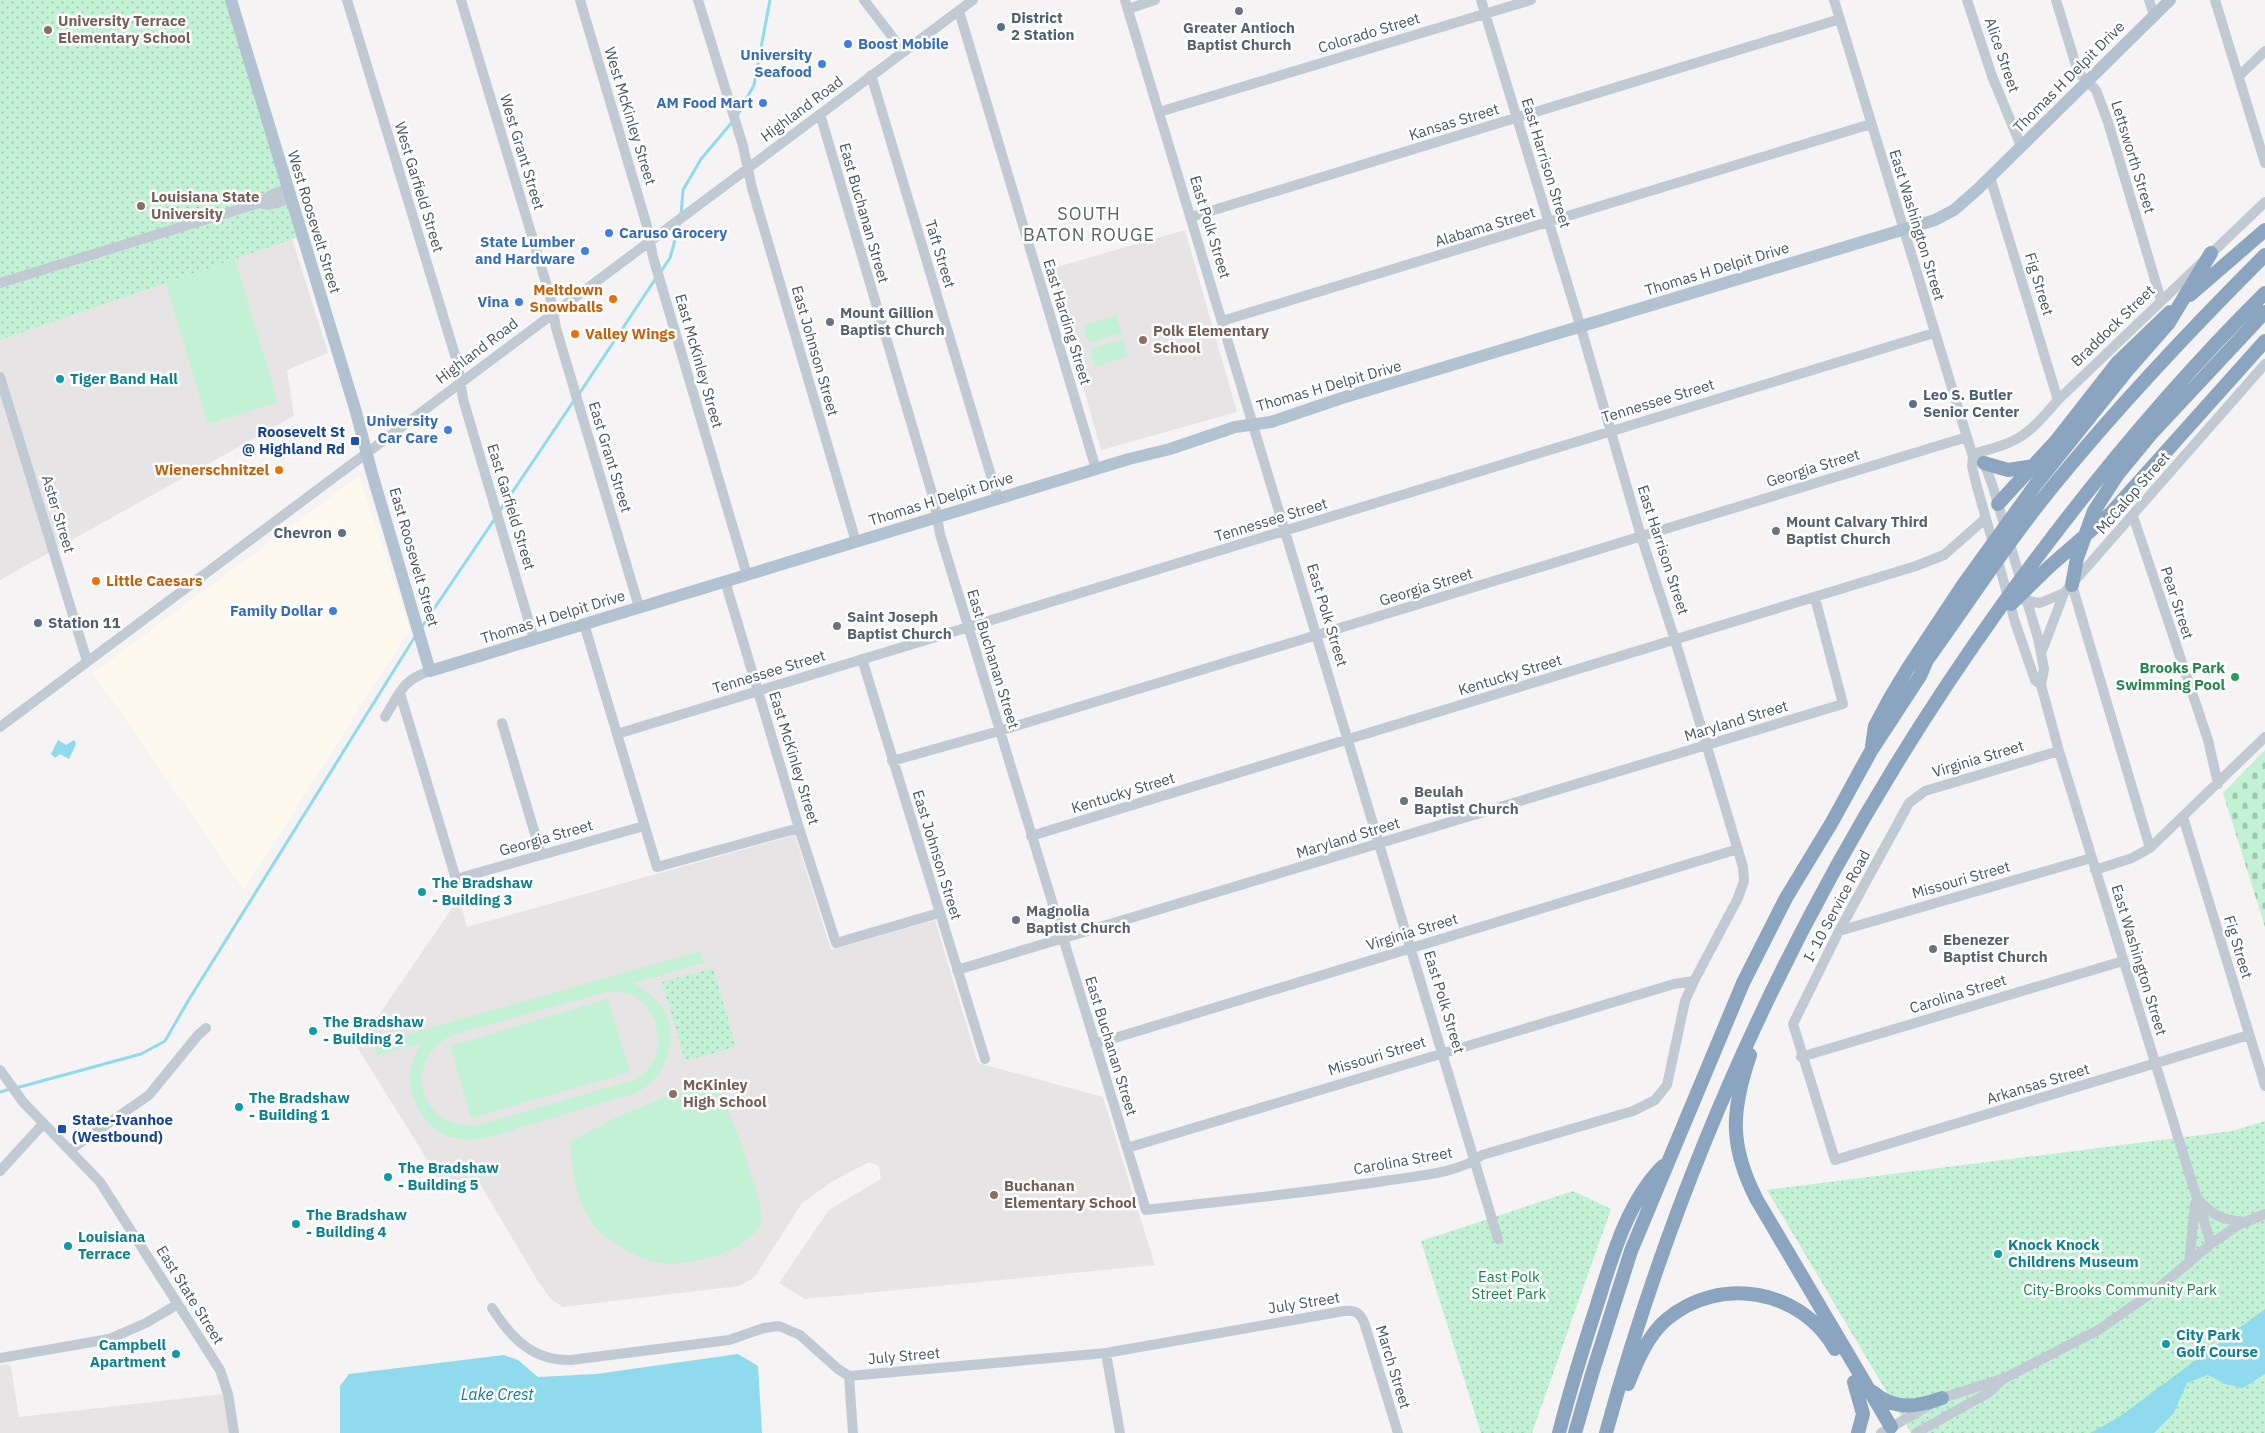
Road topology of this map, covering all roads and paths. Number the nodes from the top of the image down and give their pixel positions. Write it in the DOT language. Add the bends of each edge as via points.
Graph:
graph roads {
  1 [pos="231,0"];
  2 [pos="347,0"];
  3 [pos="460,0"];
  4 [pos="580,0"];
  5 [pos="698,0"];
  6 [pos="864,0"];
  7 [pos="973,0"];
  8 [pos="1155,0"];
  9 [pos="1481,0"];
  10 [pos="1531,0"];
  11 [pos="1834,0"];
  12 [pos="1967,0"];
  13 [pos="2056,0"];
  14 [pos="2149,0"];
  15 [pos="2170,0"];
  16 [pos="2215,0"];
  17 [pos="1126,4"];
  18 [pos="959,11"];
  19 [pos="1485,14"];
  20 [pos="2154,15"];
  21 [pos="1840,20"];
  22 [pos="2265,51"];
  23 [pos="904,52"];
  24 [pos="871,75"];
  25 [pos="2239,76"];
  26 [pos="2087,82"];
  27 [pos="1159,112"];
  28 [pos="820,114"];
  29 [pos="1517,118"];
  30 [pos="1871,124"];
  31 [pos="2021,146"];
  32 [pos="2265,163"];
  33 [pos="747,168"];
  34 [pos="1990,177"];
  35 [pos="289,194"];
  36 [pos="2265,202"];
  37 [pos="1191,216"];
  38 [pos="1549,223"];
  39 [pos="1902,230"];
  40 [pos="2265,230"];
  41 [pos="650,241"];
  42 [pos="2211,253"];
  43 [pos="2265,255"];
  44 [pos="0,283"];
  45 [pos="2265,293"];
  46 [pos="2161,300"];
  47 [pos="2265,312"];
  48 [pos="553,314"];
  49 [pos="1222,321"];
  50 [pos="1581,328"];
  51 [pos="1934,333"];
  52 [pos="2265,341"];
  53 [pos="2265,364"];
  54 [pos="0,377"];
  55 [pos="460,383"];
  56 [pos="2058,400"];
  57 [pos="1254,424"];
  58 [pos="1610,431"];
  59 [pos="1967,437"];
  60 [pos="366,452"];
  61 [pos="1976,458"];
  62 [pos="2034,466"];
  63 [pos="1096,469"];
  64 [pos="998,499"];
  65 [pos="1998,504"];
  66 [pos="2133,516"];
  67 [pos="937,518"];
  68 [pos="1986,518"];
  69 [pos="1285,531"];
  70 [pos="1641,536"];
  71 [pos="856,542"];
  72 [pos="747,575"];
  73 [pos="725,581"];
  74 [pos="2068,589"];
  75 [pos="2007,593"];
  76 [pos="1814,598"];
  77 [pos="2028,603"];
  78 [pos="639,607"];
  79 [pos="584,624"];
  80 [pos="968,627"];
  81 [pos="1983,631"];
  82 [pos="1317,636"];
  83 [pos="534,639"];
  84 [pos="1675,640"];
  85 [pos="1930,646"];
  86 [pos="2041,652"];
  87 [pos="862,660"];
  88 [pos="88,661"];
  89 [pos="430,671"];
  90 [pos="2041,686"];
  91 [pos="758,690"];
  92 [pos="400,693"];
  93 [pos="385,717"];
  94 [pos="502,723"];
  95 [pos="0,727"];
  96 [pos="999,731"];
  97 [pos="617,734"];
  98 [pos="2265,737"];
  99 [pos="1349,740"];
  100 [pos="1707,745"];
  101 [pos="2059,751"];
  102 [pos="892,761"];
  103 [pos="2218,784"];
  104 [pos="1909,803"];
  105 [pos="2182,817"];
  106 [pos="644,826"];
  107 [pos="799,828"];
  108 [pos="1031,836"];
  109 [pos="1379,844"];
  110 [pos="2150,848"];
  111 [pos="1738,849"];
  112 [pos="541,854"];
  113 [pos="2091,858"];
  114 [pos="2095,870"];
  115 [pos="939,913"];
  116 [pos="1839,931"];
  117 [pos="1062,939"];
  118 [pos="1411,948"];
  119 [pos="2123,960"];
  120 [pos="957,970"];
  121 [pos="1694,980"];
  122 [pos="1772,989"];
  123 [pos="206,1028"];
  124 [pos="2249,1035"];
  125 [pos="1095,1044"];
  126 [pos="1444,1052"];
  127 [pos="1801,1057"];
  128 [pos="985,1059"];
  129 [pos="2156,1064"];
  130 [pos="0,1070"];
  131 [pos="2265,1086"];
  132 [pos="1655,1100"];
  133 [pos="43,1124"];
  134 [pos="1127,1148"];
  135 [pos="70,1150"];
  136 [pos="1476,1160"];
  137 [pos="1669,1160"];
  138 [pos="0,1171"];
  139 [pos="2195,1195"];
  140 [pos="1146,1210"];
  141 [pos="2265,1214"];
  142 [pos="2245,1222"];
  143 [pos="1498,1239"];
  144 [pos="2210,1244"];
  145 [pos="2189,1263"];
  146 [pos="178,1304"];
  147 [pos="492,1308"];
  148 [pos="1357,1312"];
  149 [pos="1106,1353"];
  150 [pos="0,1358"];
  151 [pos="849,1376"];
  152 [pos="2005,1378"];
  153 [pos="1860,1383"];
  154 [pos="1942,1398"];
  155 [pos="1947,1415"];
  156 [pos="1888,1431"];
  157 [pos="234,1433"];
  158 [pos="853,1433"];
  159 [pos="1120,1433"];
  160 [pos="1398,1433"];
  161 [pos="1559,1433"];
  162 [pos="1575,1433"];
  163 [pos="1607,1433"];
  164 [pos="1858,1433"];
  165 [pos="1916,1433"];
  166 [pos="1931,1433"];
  1 -- 35 [label="main road, West Roosevelt Street"];
  2 -- 55 [label="street, West Garfield Street" via="458,365"];
  3 -- 48 [label="street, West Grant Street"];
  4 -- 41 [label="street, West McKinley Street"];
  5 -- 33 [label="street, East Johnson Street"];
  6 -- 23 [label="street"];
  7 -- 18 [label="street, Highland Road"];
  8 -- 17 [label="street"];
  9 -- 19 [label="street, East Harrison Street"];
  10 -- 19 [label="street, Colorado Street"];
  11 -- 21 [label="street, East Washington Street"];
  12 -- 31 [label="street, Alice Street" via="1992,76"];
  13 -- 26 [label="street, Lettsworth Street" via="2078,72"];
  14 -- 20 [label="street"];
  15 -- 20 [label="main road, Thomas H Delpit Drive"];
  16 -- 25 [label="street"];
  17 -- 27 [label="street, East Polk Street"];
  18 -- 23 [label="street, Highland Road"];
  18 -- 63 [label="street, East Harding Street"];
  19 -- 27 [label="street, Colorado Street"];
  19 -- 29 [label="street, East Harrison Street"];
  20 -- 26 [label="main road, Thomas H Delpit Drive"];
  21 -- 29 [label="street, Kansas Street"];
  21 -- 30 [label="street, East Washington Street"];
  22 -- 25 [label="street"];
  23 -- 24 [label="street, Highland Road"];
  24 -- 28 [label="street, Highland Road"];
  24 -- 64 [label="street, Taft Street"];
  25 -- 32 [label="street"];
  26 -- 31 [label="main road, Thomas H Delpit Drive"];
  26 -- 46 [label="street, Lettsworth Street" via="2096,90 2108,122"];
  27 -- 37 [label="street, East Polk Street"];
  28 -- 33 [label="street, Highland Road"];
  28 -- 67 [label="street, East Buchanan Street"];
  29 -- 37 [label="street, Kansas Street"];
  29 -- 38 [label="street, East Harrison Street"];
  30 -- 38 [label="street, Alabama Street"];
  30 -- 39 [label="street, East Washington Street"];
  31 -- 34 [label="main road, Thomas H Delpit Drive"];
  33 -- 41 [label="street, Highland Road"];
  33 -- 71 [label="street, East Johnson Street"];
  34 -- 39 [label="main road, Thomas H Delpit Drive" via="1946,215"];
  34 -- 56 [label="street, Fig Street"];
  35 -- 44 [label="street" via="269,205 259,203"];
  35 -- 60 [label="main road, West Roosevelt Street"];
  36 -- 42 [label="street, Braddock Street"];
  37 -- 49 [label="street, East Polk Street"];
  38 -- 49 [label="street, Alabama Street"];
  38 -- 50 [label="street, East Harrison Street"];
  39 -- 50 [label="main road, Thomas H Delpit Drive"];
  39 -- 51 [label="street, East Washington Street"];
  40 -- 62 [label="highway" via="2155,324 2117,363"];
  41 -- 48 [label="street, Highland Road"];
  41 -- 72 [label="street, East McKinley Street"];
  42 -- 46 [label="street, Braddock Street"];
  42 -- 85 [label="highway" via="2168,324 2036,484"];
  43 -- 85 [label="highway" via="2105,423"];
  45 -- 81 [label="highway" via="2115,457 2046,543"];
  46 -- 56 [label="street, Braddock Street"];
  47 -- 74 [label="highway" via="2118,474 2094,511"];
  48 -- 55 [label="street, Highland Road"];
  48 -- 78 [label="street, East Grant Street"];
  49 -- 57 [label="street, East Polk Street"];
  50 -- 57 [label="main road, Thomas H Delpit Drive" via="1271,422"];
  50 -- 58 [label="street, East Harrison Street"];
  51 -- 58 [label="street, Tennessee Street"];
  51 -- 59 [label="street, East Washington Street"];
  52 -- 81 [label="highway" via="2111,513"];
  53 -- 66 [label="street, McCalop Street"];
  54 -- 88 [label="street, Aster Street"];
  55 -- 60 [label="street, Highland Road"];
  55 -- 83 [label="street, East Garfield Street"];
  56 -- 61 [label="street, Braddock Street" via="2023,437"];
  57 -- 63 [label="main road, Thomas H Delpit Drive"];
  57 -- 69 [label="street, East Polk Street"];
  58 -- 69 [label="street, Tennessee Street"];
  58 -- 70 [label="street, East Harrison Street"];
  59 -- 61 [label="street, East Washington Street"];
  59 -- 70 [label="street, Georgia Street"];
  60 -- 88 [label="street, Highland Road"];
  60 -- 89 [label="main road, East Roosevelt Street"];
  61 -- 62 [label="highway" via="2008,470"];
  61 -- 65 [label="street"];
  61 -- 68 [label="street" via="1972,466"];
  62 -- 65 [label="highway"];
  63 -- 64 [label="main road, Thomas H Delpit Drive"];
  64 -- 67 [label="main road, Thomas H Delpit Drive"];
  65 -- 77 [label="street"];
  66 -- 74 [label="street, McCalop Street"];
  66 -- 103 [label="street, Pear Street" via="2208,740"];
  67 -- 71 [label="main road, Thomas H Delpit Drive"];
  67 -- 80 [label="street, East Buchanan Street"];
  68 -- 75 [label="street"];
  68 -- 76 [label="street, Kentucky Street" via="1936,560"];
  69 -- 80 [label="street, Tennessee Street"];
  69 -- 82 [label="street, East Polk Street"];
  70 -- 82 [label="street, Georgia Street"];
  70 -- 84 [label="street, East Harrison Street"];
  71 -- 72 [label="main road, Thomas H Delpit Drive"];
  72 -- 73 [label="main road, Thomas H Delpit Drive"];
  73 -- 78 [label="main road, Thomas H Delpit Drive"];
  73 -- 91 [label="street, East McKinley Street"];
  74 -- 77 [label="street" via="2044,602"];
  74 -- 86 [label="street, McCalop Street"];
  74 -- 110 [label="street"];
  75 -- 77 [label="street"];
  75 -- 90 [label="street" via="2035,680"];
  76 -- 84 [label="street, Kentucky Street"];
  76 -- 100 [label="street, Maryland Street" via="1844,704"];
  77 -- 86 [label="street"];
  78 -- 79 [label="main road, Thomas H Delpit Drive"];
  79 -- 83 [label="main road, Thomas H Delpit Drive"];
  79 -- 97 [label="street"];
  80 -- 87 [label="street, Tennessee Street"];
  80 -- 96 [label="street, East Buchanan Street"];
  81 -- 122 [label="highway" via="1903,752 1847,846"];
  82 -- 96 [label="street, Georgia Street"];
  82 -- 99 [label="street, East Polk Street"];
  83 -- 89 [label="main road, Thomas H Delpit Drive"];
  84 -- 99 [label="street, Kentucky Street"];
  84 -- 100 [label="street, East Harrison Street"];
  85 -- 137 [label="highway" via="1875,726 1871,751 1758,951"];
  86 -- 90 [label="street" via="2044,669"];
  87 -- 91 [label="street, Tennessee Street"];
  87 -- 102 [label="street, East Johnson Street"];
  88 -- 95 [label="street, Highland Road"];
  89 -- 92 [label="street, Thomas H Delpit Drive" via="414,676"];
  90 -- 101 [label="street, East Washington Street"];
  91 -- 97 [label="street, Tennessee Street"];
  91 -- 107 [label="street, East McKinley Street"];
  92 -- 93 [label="street, Thomas H Delpit Drive"];
  92 -- 112 [label="street, Georgia Street" via="456,879"];
  94 -- 112 [label="street"];
  96 -- 102 [label="street, Georgia Street"];
  96 -- 108 [label="street, East Buchanan Street"];
  97 -- 106 [label="street"];
  98 -- 103 [label="street"];
  99 -- 108 [label="street, Kentucky Street"];
  99 -- 109 [label="street, East Polk Street"];
  100 -- 109 [label="street, Maryland Street"];
  100 -- 111 [label="street, East Harrison Street"];
  101 -- 104 [label="street, Virginia Street" via="1925,791"];
  101 -- 113 [label="street, East Washington Street"];
  102 -- 115 [label="street, East Johnson Street"];
  103 -- 105 [label="street"];
  104 -- 116 [label="street, I- 10 Service Road"];
  105 -- 110 [label="street"];
  105 -- 124 [label="street, Fig Street"];
  106 -- 107 [label="street" via="657,867"];
  106 -- 112 [label="street, Georgia Street"];
  107 -- 115 [label="street, East McKinley Street" via="836,943"];
  108 -- 117 [label="street, East Buchanan Street"];
  109 -- 117 [label="street, Maryland Street"];
  109 -- 118 [label="street, East Polk Street"];
  110 -- 114 [label="street" via="2132,858"];
  111 -- 118 [label="street, Virginia Street"];
  111 -- 121 [label="street, East Harrison Street" via="1744,876 1742,886"];
  113 -- 114 [label="street, East Washington Street"];
  113 -- 116 [label="street, Missouri Street"];
  114 -- 119 [label="street, East Washington Street"];
  115 -- 120 [label="street, East Johnson Street"];
  116 -- 127 [label="street, I- 10 Service Road" via="1792,1024"];
  117 -- 120 [label="street, Maryland Street"];
  117 -- 125 [label="street, East Buchanan Street"];
  118 -- 125 [label="street, Virginia Street"];
  118 -- 126 [label="street, East Polk Street"];
  119 -- 127 [label="street, Carolina Street"];
  119 -- 129 [label="street, East Washington Street"];
  120 -- 128 [label="street, East Johnson Street"];
  121 -- 126 [label="street, Missouri Street"];
  121 -- 132 [label="street, East Harrison Street" via="1679,1023 1667,1085"];
  122 -- 153 [label="highway" via="1737,1095 1738,1152 1757,1200"];
  122 -- 163 [label="highway" via="1734,1069 1692,1172 1646,1297"];
  123 -- 135 [label="street" via="149,1095"];
  124 -- 129 [label="street, Arkansas Street"];
  124 -- 131 [label="street, Fig Street"];
  125 -- 134 [label="street, East Buchanan Street"];
  126 -- 134 [label="street, Missouri Street"];
  126 -- 136 [label="street, East Polk Street"];
  127 -- 129 [label="street, Arkansas Street" via="1835,1160"];
  129 -- 139 [label="street, East Washington Street"];
  130 -- 133 [label="street, East State Street"];
  132 -- 136 [label="street, Carolina Street" via="1633,1111 1482,1155"];
  133 -- 135 [label="street, East State Street"];
  133 -- 138 [label="street"];
  134 -- 140 [label="street, East Buchanan Street"];
  135 -- 146 [label="street, East State Street" via="100,1182"];
  136 -- 140 [label="street, Carolina Street" via="1466,1166 1330,1189"];
  136 -- 143 [label="street, East Polk Street"];
  137 -- 161 [label="highway" via="1649,1180 1624,1227 1574,1376"];
  137 -- 162 [label="highway" via="1631,1251"];
  139 -- 142 [label="street" via="2214,1215"];
  139 -- 144 [label="street, East Washington Street"];
  139 -- 145 [label="street"];
  141 -- 142 [label="street"];
  142 -- 144 [label="street"];
  144 -- 145 [label="street"];
  145 -- 152 [label="street" via="2100,1329"];
  146 -- 150 [label="street" via="146,1324 109,1339"];
  146 -- 157 [label="street, East State Street" via="224,1378"];
  147 -- 151 [label="street, July Street" via="512,1337 530,1351 547,1358 571,1360 729,1340 779,1326 800,1335"];
  148 -- 149 [label="street, July Street" via="1338,1312"];
  148 -- 160 [label="street, March Street" via="1364,1322"];
  149 -- 151 [label="street, July Street"];
  149 -- 159 [label="street"];
  151 -- 158 [label="street"];
  152 -- 154 [label="street"];
  152 -- 155 [label="street" via="1988,1393"];
  153 -- 154 [label="highway" via="1899,1406 1915,1406"];
  153 -- 156 [label="highway"];
  153 -- 163 [label="highway" via="1823,1331 1795,1308 1761,1294 1716,1295 1690,1304 1660,1326 1642,1352"];
  153 -- 164 [label="highway" via="1863,1407"];
  154 -- 156 [label="street"];
  155 -- 165 [label="street"];
  155 -- 166 [label="street"];
}
